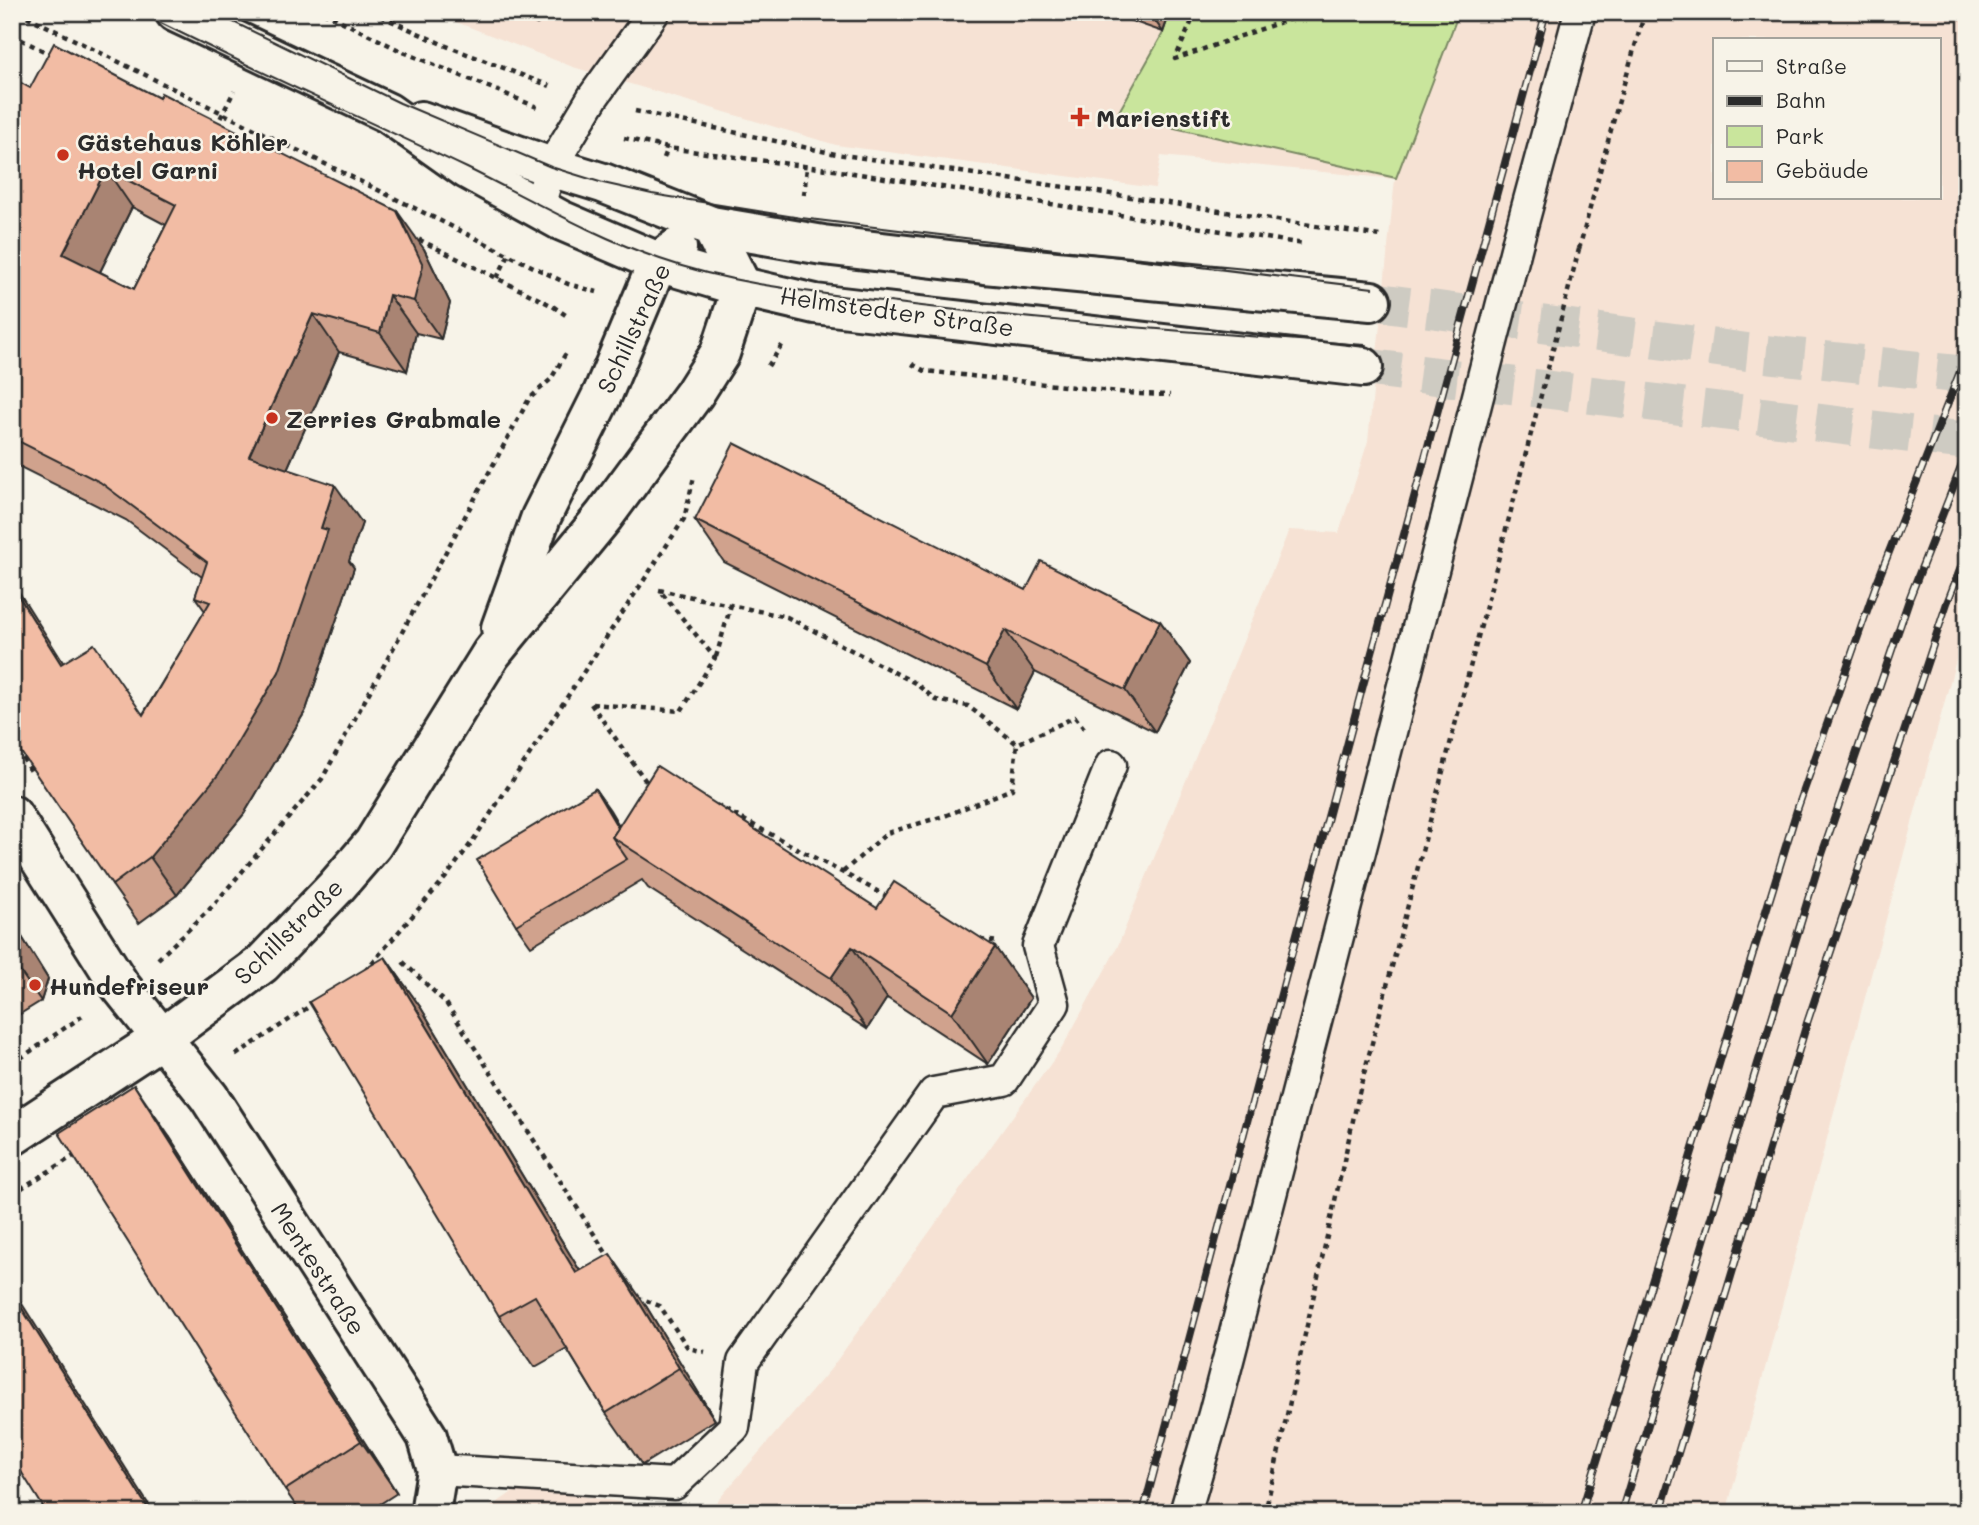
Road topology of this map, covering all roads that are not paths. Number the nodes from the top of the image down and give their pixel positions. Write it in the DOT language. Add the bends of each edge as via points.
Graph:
graph roads {
  1 [pos="175,12"];
  2 [pos="654,12"];
  3 [pos="1580,12"];
  4 [pos="388,113"];
  5 [pos="551,167"];
  6 [pos="538,209"];
  7 [pos="711,226"];
  8 [pos="658,262"];
  9 [pos="742,287"];
  10 [pos="1371,301"];
  11 [pos="1363,367"];
  12 [pos="491,654"];
  13 [pos="1111,765"];
  14 [pos="12,815"];
  15 [pos="162,1038"];
  16 [pos="12,1136"];
  17 [pos="437,1470"];
  18 [pos="430,1513"];
  19 [pos="1185,1513"];
  1 -- 4 [label="main road, Helmstedter Straße"];
  2 -- 5 [label="lane" via="593,97"];
  3 -- 19 [label="lane, bridge"];
  4 -- 5 [label="main road, Helmstedter Straße" via="430,123"];
  4 -- 6 [label="main road, Helmstedter Straße" via="467,169"];
  5 -- 6 [label="lane"];
  5 -- 7 [label="main road, Helmstedter Straße"];
  6 -- 8 [label="main road, Helmstedter Straße"];
  7 -- 8 [label="main road, Schillstraße"];
  7 -- 9 [label="main road"];
  7 -- 10 [label="main road, Helmstedter Straße" via="984,264"];
  8 -- 9 [label="main road, Helmstedter Straße"];
  8 -- 12 [label="main road, Schillstraße" via="603,393 541,517"];
  9 -- 11 [label="main road, Helmstedter Straße" via="815,304"];
  9 -- 12 [label="main road, Schillstraße" via="720,353 694,394 604,516"];
  12 -- 15 [label="main road, Schillstraße" via="358,862 262,964"];
  13 -- 17 [label="lane" via="1038,946 1054,1004 1004,1080 934,1093 743,1362 734,1427 674,1485"];
  14 -- 15 [label="main road, Mentestraße" via="121,987"];
  15 -- 16 [label="main road, Schillstraße"];
  15 -- 17 [label="main road, Mentestraße" via="197,1081 427,1436"];
  17 -- 18 [label="main road, Mentestraße"];
}
